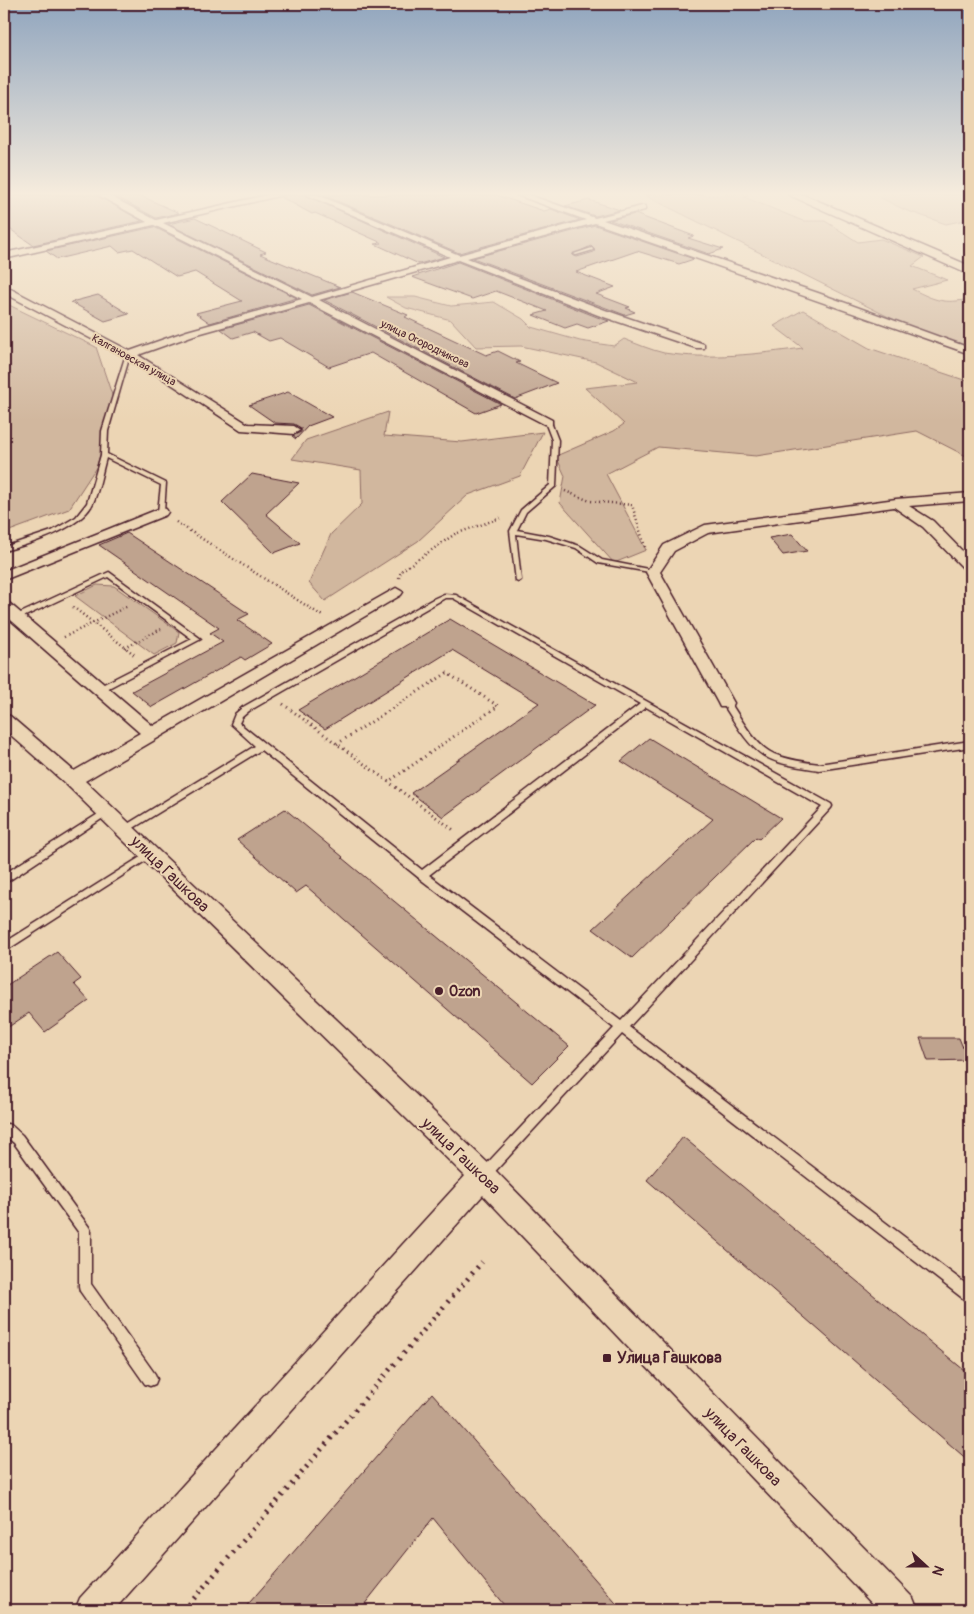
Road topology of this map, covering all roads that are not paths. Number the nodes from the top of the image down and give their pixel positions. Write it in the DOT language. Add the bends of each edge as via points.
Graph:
graph roads {
  1 [pos="248,270"];
  2 [pos="413,270"];
  3 [pos="489,270"];
  4 [pos="742,270"];
  5 [pos="4,289"];
  6 [pos="307,300"];
  7 [pos="700,346"];
  8 [pos="970,352"];
  9 [pos="128,355"];
  10 [pos="548,422"];
  11 [pos="294,430"];
  12 [pos="104,455"];
  13 [pos="970,497"];
  14 [pos="896,503"];
  15 [pos="161,512"];
  16 [pos="513,531"];
  17 [pos="4,549"];
  18 [pos="970,567"];
  19 [pos="654,572"];
  20 [pos="4,576"];
  21 [pos="518,580"];
  22 [pos="396,592"];
  23 [pos="4,606"];
  24 [pos="16,617"];
  25 [pos="100,689"];
  26 [pos="726,703"];
  27 [pos="645,704"];
  28 [pos="4,720"];
  29 [pos="152,734"];
  30 [pos="970,744"];
  31 [pos="260,746"];
  32 [pos="73,780"];
  33 [pos="106,812"];
  34 [pos="124,830"];
  35 [pos="150,854"];
  36 [pos="422,875"];
  37 [pos="4,879"];
  38 [pos="4,948"];
  39 [pos="621,1027"];
  40 [pos="4,1130"];
  41 [pos="483,1176"];
  42 [pos="970,1296"];
  43 [pos="150,1380"];
  44 [pos="97,1608"];
  45 [pos="901,1610"];
  1 -- 6 [label="street, улица Огородникова"];
  2 -- 6 [label="street"];
  3 -- 7 [label="street" via="615,319"];
  4 -- 8 [label="street"];
  5 -- 9 [label="street, Калгановская улица"];
  6 -- 9 [label="street" via="167,340"];
  6 -- 10 [label="street, улица Огородникова"];
  9 -- 11 [label="street, Калгановская улица" via="151,366 245,427"];
  9 -- 12 [label="lane" via="105,431"];
  10 -- 16 [label="lane" via="555,440 553,486 523,510"];
  12 -- 15 [label="lane" via="164,484"];
  12 -- 17 [label="lane" via="90,503 78,518 54,532"];
  13 -- 14 [label="street"];
  14 -- 18 [label="street" via="928,524"];
  14 -- 19 [label="street" via="705,529 669,548"];
  15 -- 20 [label="street"];
  16 -- 19 [label="lane" via="578,547 600,562"];
  16 -- 21 [label="lane"];
  19 -- 26 [label="street"];
  22 -- 29 [label="street"];
  23 -- 24 [label="street"];
  24 -- 25 [label="street"];
  24 -- 25 [label="lane" via="109,574 197,638"];
  25 -- 29 [label="street"];
  26 -- 30 [label="lane" via="766,753 798,764 819,767"];
  27 -- 31 [label="lane" via="454,596 444,596 246,709 235,724"];
  27 -- 36 [label="lane"];
  27 -- 39 [label="lane" via="828,806"];
  28 -- 32 [label="street, улица Гашкова"];
  29 -- 32 [label="street"];
  31 -- 34 [label="lane"];
  31 -- 36 [label="lane"];
  32 -- 33 [label="street, улица Гашкова"];
  33 -- 34 [label="street, улица Гашкова"];
  33 -- 37 [label="lane"];
  34 -- 35 [label="street, улица Гашкова"];
  35 -- 38 [label="lane"];
  35 -- 41 [label="street, улица Гашкова"];
  36 -- 39 [label="lane"];
  39 -- 41 [label="lane"];
  39 -- 42 [label="lane"];
  40 -- 43 [label="lane" via="18,1138 85,1231 84,1286"];
  41 -- 44 [label="street"];
  41 -- 45 [label="street, улица Гашкова"];
}
